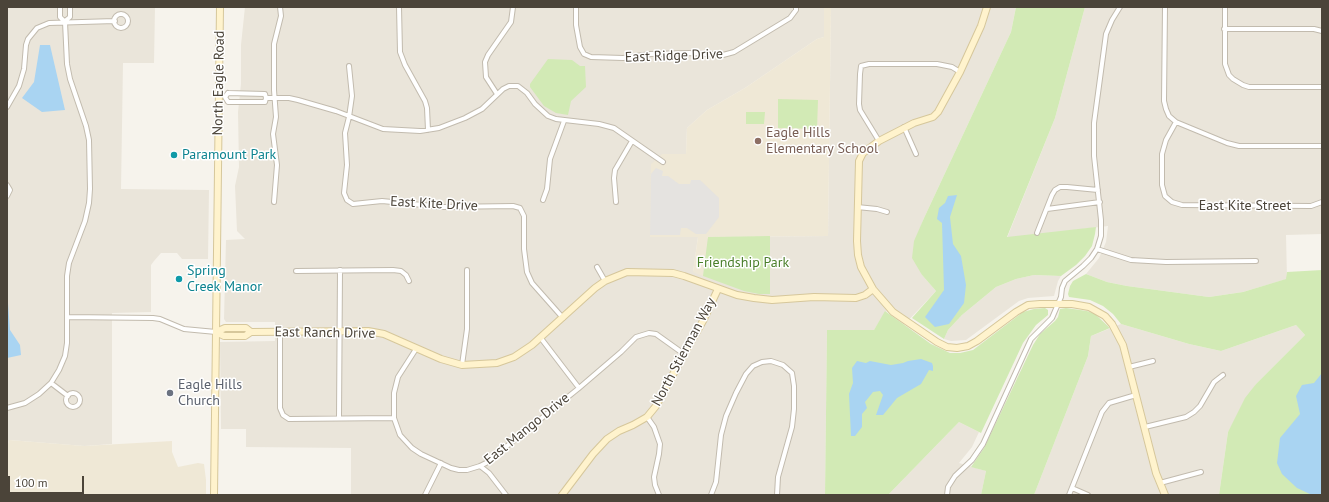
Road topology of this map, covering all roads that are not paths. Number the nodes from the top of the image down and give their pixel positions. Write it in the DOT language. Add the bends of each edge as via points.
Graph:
graph roads {
  1 [pos="60,7"];
  2 [pos="70,7"];
  3 [pos="220,7"];
  4 [pos="280,7"];
  5 [pos="399,7"];
  6 [pos="513,7"];
  7 [pos="576,7"];
  8 [pos="796,7"];
  9 [pos="987,7"];
  10 [pos="1120,7"];
  11 [pos="1164,7"];
  12 [pos="1225,7"];
  13 [pos="114,21"];
  14 [pos="65,22"];
  15 [pos="1224,29"];
  16 [pos="1322,31"];
  17 [pos="349,66"];
  18 [pos="960,72"];
  19 [pos="1322,87"];
  20 [pos="498,94"];
  21 [pos="222,97"];
  22 [pos="266,98"];
  23 [pos="274,98"];
  24 [pos="7,107"];
  25 [pos="349,117"];
  26 [pos="564,121"];
  27 [pos="1176,122"];
  28 [pos="904,127"];
  29 [pos="428,130"];
  30 [pos="632,141"];
  31 [pos="878,141"];
  32 [pos="1322,146"];
  33 [pos="916,154"];
  34 [pos="663,162"];
  35 [pos="7,185"];
  36 [pos="1098,190"];
  37 [pos="7,196"];
  38 [pos="543,200"];
  39 [pos="274,202"];
  40 [pos="616,202"];
  41 [pos="1100,202"];
  42 [pos="1322,202"];
  43 [pos="857,207"];
  44 [pos="1047,209"];
  45 [pos="887,212"];
  46 [pos="1038,233"];
  47 [pos="1096,249"];
  48 [pos="1256,261"];
  49 [pos="597,267"];
  50 [pos="340,270"];
  51 [pos="467,270"];
  52 [pos="296,271"];
  53 [pos="409,281"];
  54 [pos="605,281"];
  55 [pos="718,288"];
  56 [pos="873,289"];
  57 [pos="1058,304"];
  58 [pos="67,317"];
  59 [pos="563,318"];
  60 [pos="216,332"];
  61 [pos="280,332"];
  62 [pos="340,332"];
  63 [pos="540,337"];
  64 [pos="416,348"];
  65 [pos="684,354"];
  66 [pos="1153,361"];
  67 [pos="462,365"];
  68 [pos="1129,367"];
  69 [pos="1223,375"];
  70 [pos="51,383"];
  71 [pos="579,388"];
  72 [pos="1136,395"];
  73 [pos="68,396"];
  74 [pos="7,408"];
  75 [pos="647,417"];
  76 [pos="339,418"];
  77 [pos="394,418"];
  78 [pos="1145,427"];
  79 [pos="441,463"];
  80 [pos="480,466"];
  81 [pos="1201,472"];
  82 [pos="1160,483"];
  83 [pos="1072,488"];
  84 [pos="214,495"];
  85 [pos="424,495"];
  86 [pos="506,495"];
  87 [pos="562,495"];
  88 [pos="659,495"];
  89 [pos="711,495"];
  90 [pos="777,495"];
  91 [pos="947,495"];
  92 [pos="1069,495"];
  93 [pos="1088,495"];
  94 [pos="1164,495"];
  1 -- 14 [label="street" via="60,17"];
  2 -- 14 [label="street" via="70,17"];
  3 -- 21 [label="street, North Eagle Road"];
  4 -- 23 [label="street" via="281,16 274,44"];
  5 -- 29 [label="street" via="400,52 425,101"];
  6 -- 20 [label="street" via="511,22 485,62 486,77"];
  7 -- 8 [label="street, East Ridge Drive" via="576,25 584,54 591,57 623,58 650,54 723,56 790,18"];
  9 -- 18 [label="street"];
  10 -- 36 [label="street" via="1106,34 1094,123 1093,145"];
  11 -- 27 [label="street" via="1164,101 1169,116"];
  12 -- 15 [label="street"];
  13 -- 14 [label="street"];
  14 -- 24 [label="street" via="43,24 32,33 26,45 24,69 19,86"];
  14 -- 58 [label="street" via="70,79 89,140 90,182 85,221 69,263"];
  15 -- 16 [label="street"];
  15 -- 19 [label="street" via="1225,64 1233,79 1243,85"];
  17 -- 25 [label="street" via="352,96"];
  18 -- 28 [label="street" via="938,112 925,120"];
  18 -- 31 [label="street" via="952,67 937,64 861,66 860,110"];
  20 -- 26 [label="street" via="509,86 518,86 548,116"];
  20 -- 29 [label="street" via="482,109 465,118"];
  21 -- 22 [label="street" via="228,93 265,94"];
  21 -- 22 [label="street" via="228,102 265,102"];
  21 -- 60 [label="street, North Eagle Road"];
  22 -- 23 [label="street"];
  23 -- 25 [label="street" via="298,100"];
  23 -- 39 [label="street" via="276,117 273,140 277,165"];
  25 -- 29 [label="street" via="383,129"];
  25 -- 59 [label="street, East Kite Drive" via="345,133 347,165 344,192 347,200 354,204 387,201 443,207 513,206 521,209 524,216 527,272 532,283"];
  26 -- 30 [label="street" via="606,126"];
  26 -- 38 [label="street" via="550,159 547,189"];
  27 -- 32 [label="street" via="1239,146"];
  27 -- 42 [label="street, East Kite Street" via="1162,154 1163,192 1176,204 1311,206"];
  28 -- 31 [label="street"];
  28 -- 33 [label="street"];
  30 -- 34 [label="street"];
  30 -- 40 [label="street" via="615,170"];
  31 -- 43 [label="street" via="863,153 859,161"];
  35 -- 37 [label="street" via="10,190"];
  36 -- 41 [label="street"];
  36 -- 44 [label="street" via="1060,187 1052,195"];
  41 -- 44 [label="street"];
  41 -- 47 [label="street" via="1101,236"];
  43 -- 45 [label="street"];
  43 -- 56 [label="street" via="858,255 861,267"];
  44 -- 46 [label="street"];
  47 -- 48 [label="street" via="1131,260"];
  47 -- 57 [label="street" via="1091,258 1065,281"];
  49 -- 54 [label="street"];
  50 -- 52 [label="street"];
  50 -- 53 [label="street" via="401,271"];
  50 -- 62 [label="street"];
  51 -- 67 [label="street" via="467,329"];
  54 -- 55 [label="street, East Ranch Drive" via="627,272 663,272 684,276"];
  54 -- 59 [label="street, East Ranch Drive"];
  55 -- 56 [label="street, East Ranch Drive" via="772,300 856,298"];
  55 -- 65 [label="street, North Stierman Way" via="703,322"];
  56 -- 57 [label="street" via="893,312 905,321 937,342 957,348 977,341 1028,305"];
  57 -- 68 [label="street" via="1090,307 1105,316 1119,334"];
  57 -- 91 [label="street" via="1052,318 1031,339 983,444 972,460 955,476 948,487"];
  58 -- 60 [label="street" via="160,318 184,329"];
  58 -- 70 [label="street" via="65,356"];
  59 -- 63 [label="street, East Ranch Drive"];
  60 -- 61 [label="street, East Ranch Drive" via="224,328 246,328 250,332"];
  60 -- 84 [label="street, North Eagle Road"];
  61 -- 62 [label="street, East Ranch Drive"];
  61 -- 76 [label="street" via="280,408 283,415 290,419"];
  62 -- 64 [label="street, East Ranch Drive" via="368,331 384,334"];
  62 -- 76 [label="street"];
  63 -- 67 [label="street, East Ranch Drive" via="514,357 497,363"];
  63 -- 71 [label="street"];
  64 -- 67 [label="street, East Ranch Drive"];
  64 -- 77 [label="street, East Mango Drive" via="398,377 394,393"];
  65 -- 71 [label="street, East Mango Drive" via="656,334 642,334"];
  65 -- 75 [label="street, North Stierman Way" via="656,406"];
  66 -- 68 [label="street"];
  68 -- 72 [label="street"];
  69 -- 78 [label="street" via="1214,382 1194,412 1186,417"];
  70 -- 73 [label="street"];
  70 -- 74 [label="street" via="25,403"];
  71 -- 80 [label="street, East Mango Drive"];
  72 -- 78 [label="street"];
  72 -- 83 [label="street" via="1109,403 1102,412"];
  75 -- 87 [label="street, North Stierman Way" via="606,439"];
  75 -- 88 [label="street" via="660,444 654,477"];
  76 -- 77 [label="street"];
  77 -- 79 [label="street, East Mango Drive" via="400,435 412,448"];
  78 -- 82 [label="street"];
  79 -- 80 [label="street, East Mango Drive" via="459,470"];
  79 -- 85 [label="street" via="428,492"];
  80 -- 86 [label="street" via="489,473"];
  81 -- 82 [label="street"];
  82 -- 94 [label="street"];
  83 -- 92 [label="street"];
  83 -- 93 [label="street"];
  89 -- 90 [label="street" via="716,482 721,435 736,393 753,366 771,361 783,365 792,374 794,386 792,427 778,477"];
}
